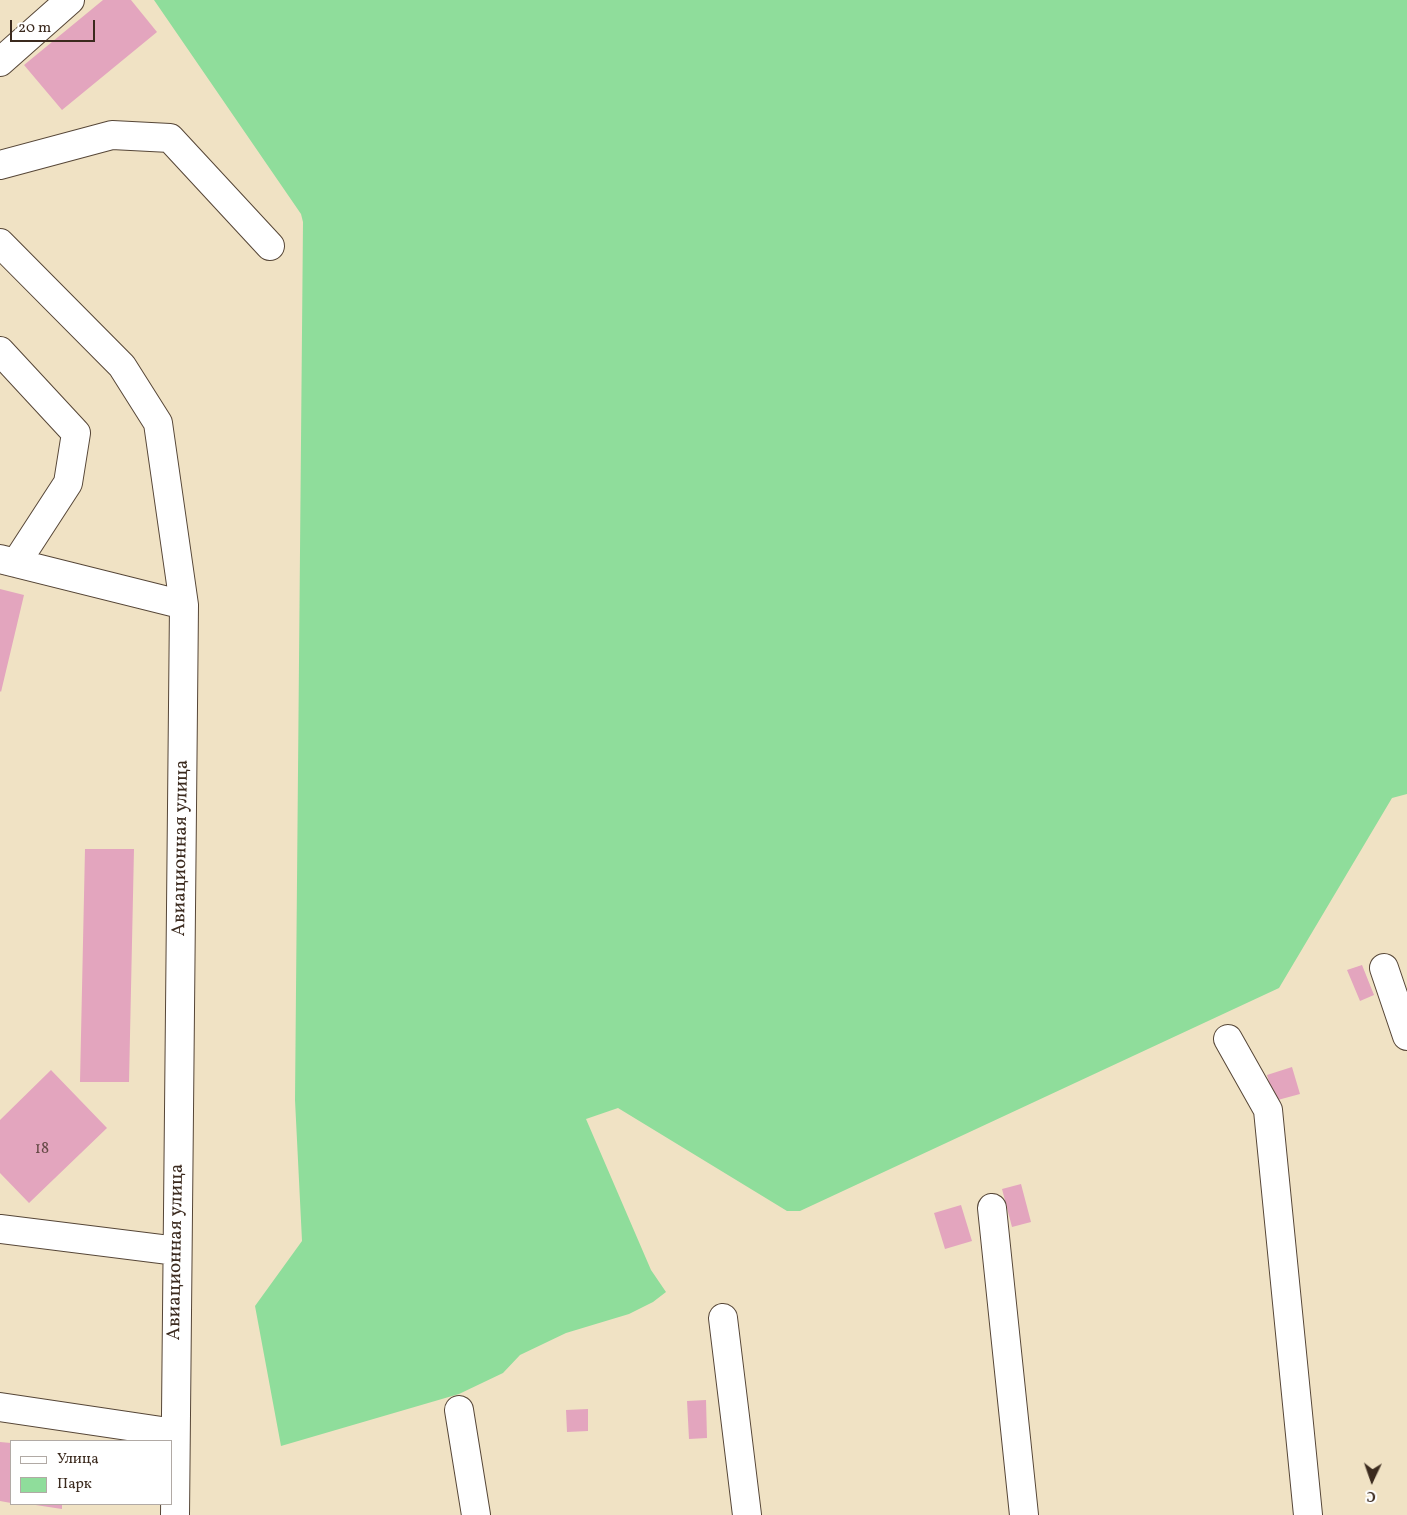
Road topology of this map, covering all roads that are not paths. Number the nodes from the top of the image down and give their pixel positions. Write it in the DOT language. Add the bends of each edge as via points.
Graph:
graph roads {
  1 [pos="70,0"];
  2 [pos="0,62"];
  3 [pos="0,165"];
  4 [pos="0,242"];
  5 [pos="270,246"];
  6 [pos="0,351"];
  7 [pos="8,561"];
  8 [pos="184,605"];
  9 [pos="1384,968"];
  10 [pos="1407,1036"];
  11 [pos="1228,1038"];
  12 [pos="992,1208"];
  13 [pos="0,1229"];
  14 [pos="177,1251"];
  15 [pos="723,1318"];
  16 [pos="0,1407"];
  17 [pos="459,1410"];
  18 [pos="175,1433"];
  19 [pos="175,1515"];
  20 [pos="476,1515"];
  21 [pos="747,1515"];
  22 [pos="1024,1515"];
  23 [pos="1308,1515"];
  1 -- 2 [label="street"];
  3 -- 5 [label="street" via="112,135 170,138"];
  4 -- 8 [label="street, Авиационная улица" via="122,366 158,423"];
  6 -- 7 [label="street" via="76,433 68,484"];
  7 -- 8 [label="street"];
  8 -- 14 [label="street, Авиационная улица"];
  9 -- 10 [label="street"];
  11 -- 23 [label="street" via="1268,1110"];
  12 -- 22 [label="street"];
  13 -- 14 [label="street"];
  14 -- 18 [label="street, Авиационная улица"];
  15 -- 21 [label="street"];
  16 -- 18 [label="street"];
  17 -- 20 [label="street"];
  18 -- 19 [label="street, Авиационная улица"];
}
